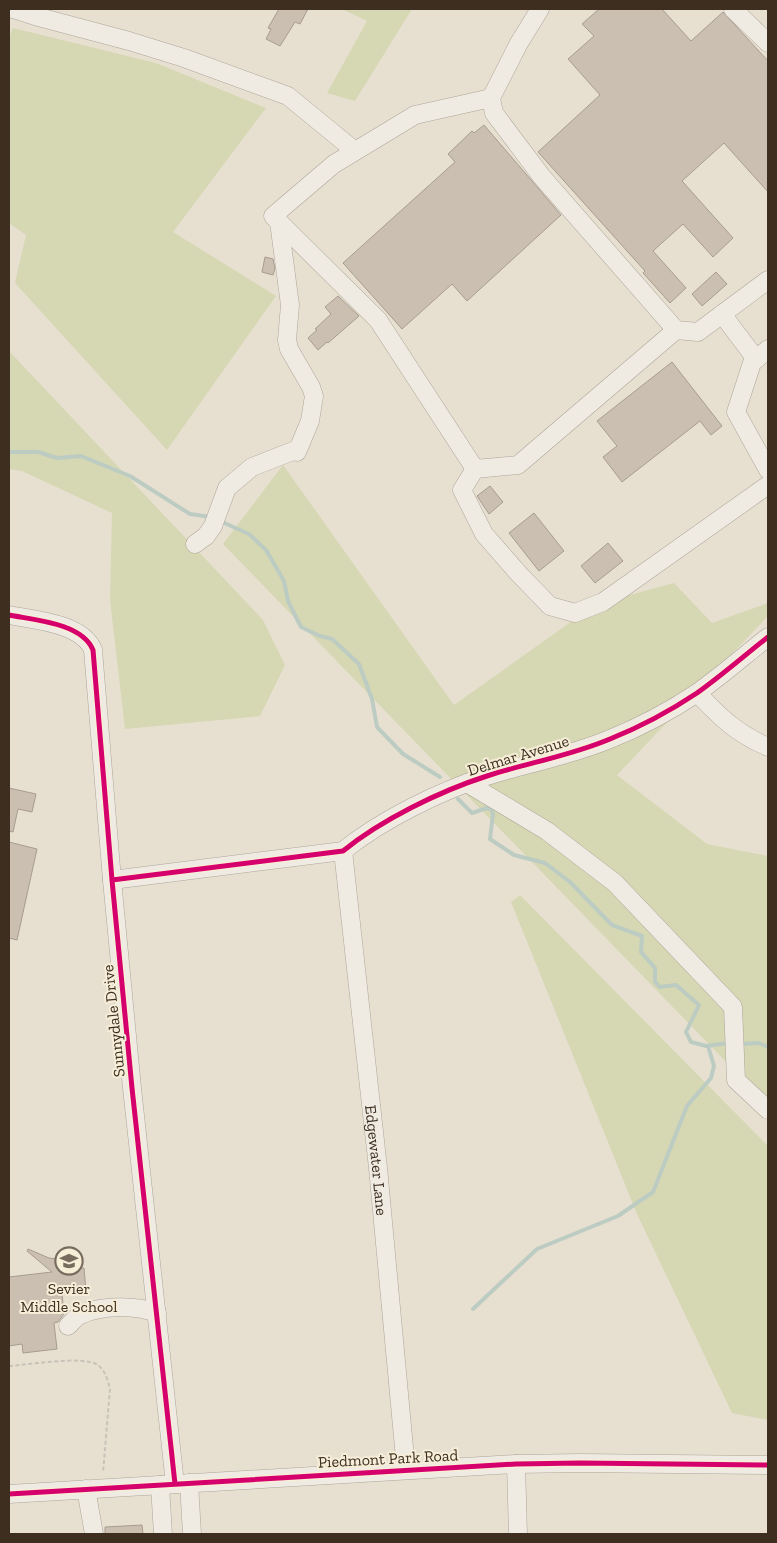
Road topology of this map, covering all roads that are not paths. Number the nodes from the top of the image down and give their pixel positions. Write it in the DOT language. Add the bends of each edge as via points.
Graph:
graph roads {
  1 [pos="13,9"];
  2 [pos="540,9"];
  3 [pos="733,9"];
  4 [pos="768,43"];
  5 [pos="490,98"];
  6 [pos="355,152"];
  7 [pos="279,222"];
  8 [pos="768,280"];
  9 [pos="722,314"];
  10 [pos="676,330"];
  11 [pos="762,354"];
  12 [pos="475,469"];
  13 [pos="768,470"];
  14 [pos="768,485"];
  15 [pos="195,544"];
  16 [pos="9,615"];
  17 [pos="768,637"];
  18 [pos="697,693"];
  19 [pos="768,747"];
  20 [pos="467,783"];
  21 [pos="343,851"];
  22 [pos="112,880"];
  23 [pos="768,1110"];
  24 [pos="157,1313"];
  25 [pos="68,1326"];
  26 [pos="516,1464"];
  27 [pos="768,1465"];
  28 [pos="406,1470"];
  29 [pos="175,1484"];
  30 [pos="86,1489"];
  31 [pos="9,1494"];
  32 [pos="94,1534"];
  33 [pos="163,1534"];
  34 [pos="192,1534"];
  35 [pos="518,1534"];
  1 -- 6 [label="street" via="174,55 288,96"];
  2 -- 5 [label="street"];
  3 -- 4 [label="street"];
  5 -- 6 [label="street" via="416,115"];
  5 -- 10 [label="street" via="494,113 542,177"];
  6 -- 7 [label="street" via="334,164 273,216"];
  7 -- 12 [label="street" via="378,320"];
  7 -- 15 [label="street" via="290,305 287,340 289,349 312,386 314,396 310,420 298,450 252,467 227,488 217,519 206,536"];
  8 -- 9 [label="street"];
  9 -- 10 [label="street" via="698,332"];
  9 -- 11 [label="street"];
  10 -- 12 [label="street" via="518,465"];
  11 -- 13 [label="street" via="752,363 736,412"];
  12 -- 14 [label="street" via="462,490 484,534 550,606 575,613 603,602"];
  16 -- 22 [label="street, Sunnydale Drive" via="74,631 88,640 93,650"];
  17 -- 18 [label="street, Delmar Avenue"];
  18 -- 19 [label="street" via="734,729"];
  18 -- 20 [label="street, Delmar Avenue" via="660,716 609,740"];
  20 -- 21 [label="street, Delmar Avenue" via="397,816"];
  20 -- 23 [label="street" via="547,831 615,883 733,1007 736,1080"];
  21 -- 22 [label="street, Delmar Avenue"];
  21 -- 28 [label="street, Edgewater Lane" via="379,1175"];
  22 -- 24 [label="street, Sunnydale Drive"];
  24 -- 25 [label="street" via="126,1306 98,1310 79,1316"];
  24 -- 29 [label="street, Sunnydale Drive"];
  26 -- 27 [label="street, Piedmont Park Road"];
  26 -- 28 [label="street, Piedmont Park Road"];
  26 -- 35 [label="street"];
  28 -- 29 [label="street, Piedmont Park Road"];
  29 -- 30 [label="street, Piedmont Park Road"];
  29 -- 33 [label="street"];
  29 -- 34 [label="street"];
  30 -- 31 [label="street, Piedmont Park Road"];
  30 -- 32 [label="street"];
}
